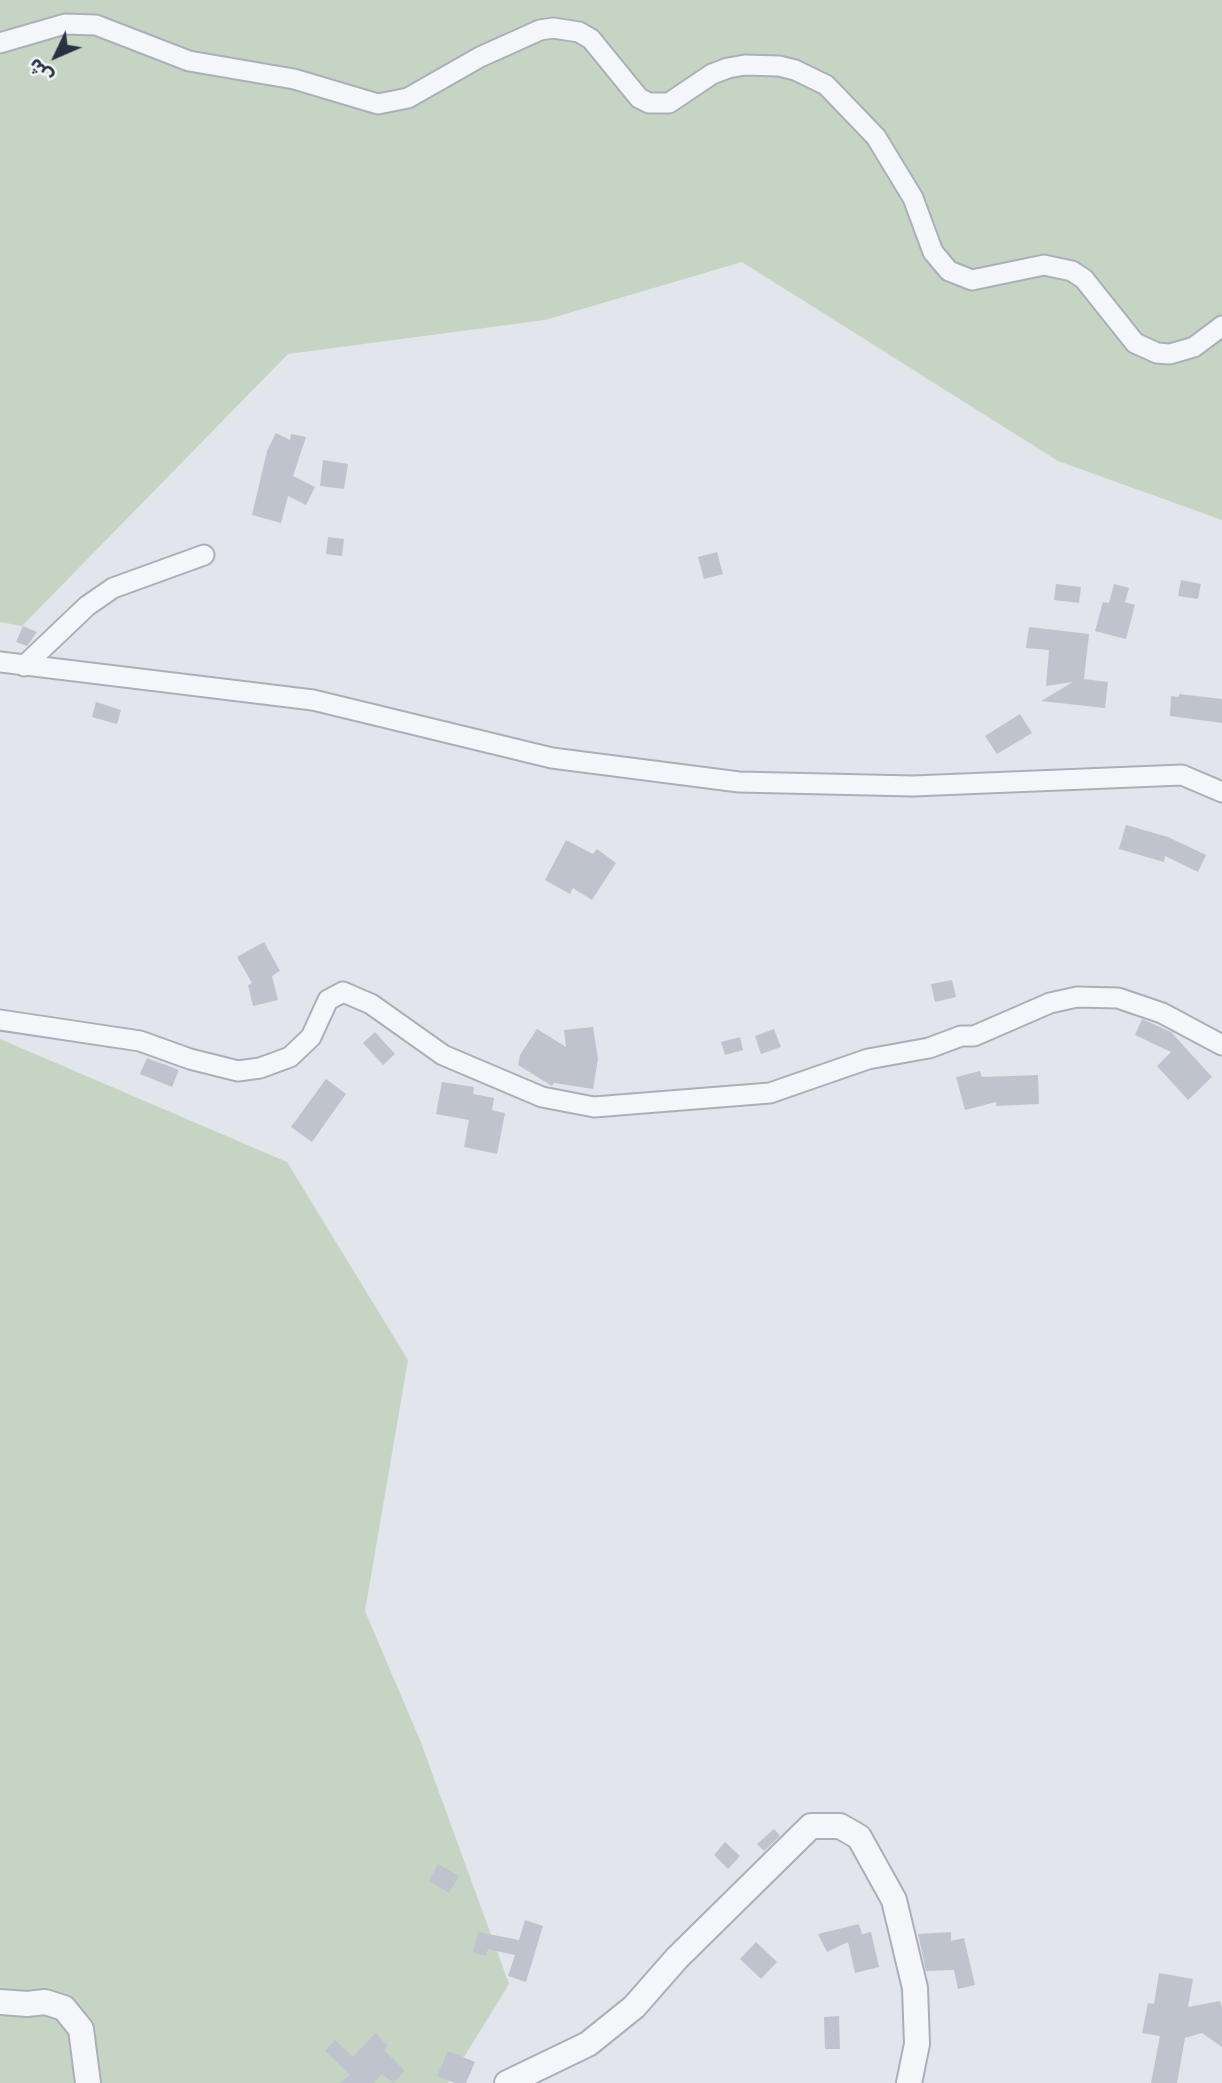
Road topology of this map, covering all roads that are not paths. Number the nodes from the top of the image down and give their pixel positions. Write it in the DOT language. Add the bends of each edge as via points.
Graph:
graph roads {
  1 [pos="0,43"];
  2 [pos="1222,326"];
  3 [pos="204,555"];
  4 [pos="0,662"];
  5 [pos="24,666"];
  6 [pos="1222,792"];
  7 [pos="0,1020"];
  8 [pos="1222,1045"];
  9 [pos="0,2001"];
  10 [pos="88,2083"];
  11 [pos="507,2083"];
  12 [pos="909,2083"];
  1 -- 2 [label="street" via="65,24 96,24 189,61 294,79 379,104 408,98 480,57 554,28 591,39 639,98 659,105 728,68 779,66 826,85 876,137 913,198 933,252 949,271 972,280 1044,265 1072,271 1084,279 1135,342 1157,353 1194,347"];
  3 -- 5 [label="street" via="113,588 87,606"];
  4 -- 5 [label="street"];
  5 -- 6 [label="street" via="313,700 552,758 739,782 913,786 1182,775"];
  7 -- 8 [label="street" via="140,1041 238,1071 290,1058 311,1037 328,1000 343,992 370,1004 443,1055 542,1097 594,1107 770,1093 868,1059 974,1036 1050,1003 1077,997 1118,998 1162,1013"];
  9 -- 10 [label="street" via="45,2002 64,2008 81,2029"];
  11 -- 12 [label="street" via="588,2045 634,2007 677,1958 811,1826 841,1826 859,1837 894,1900 915,1988 918,2044"];
}
